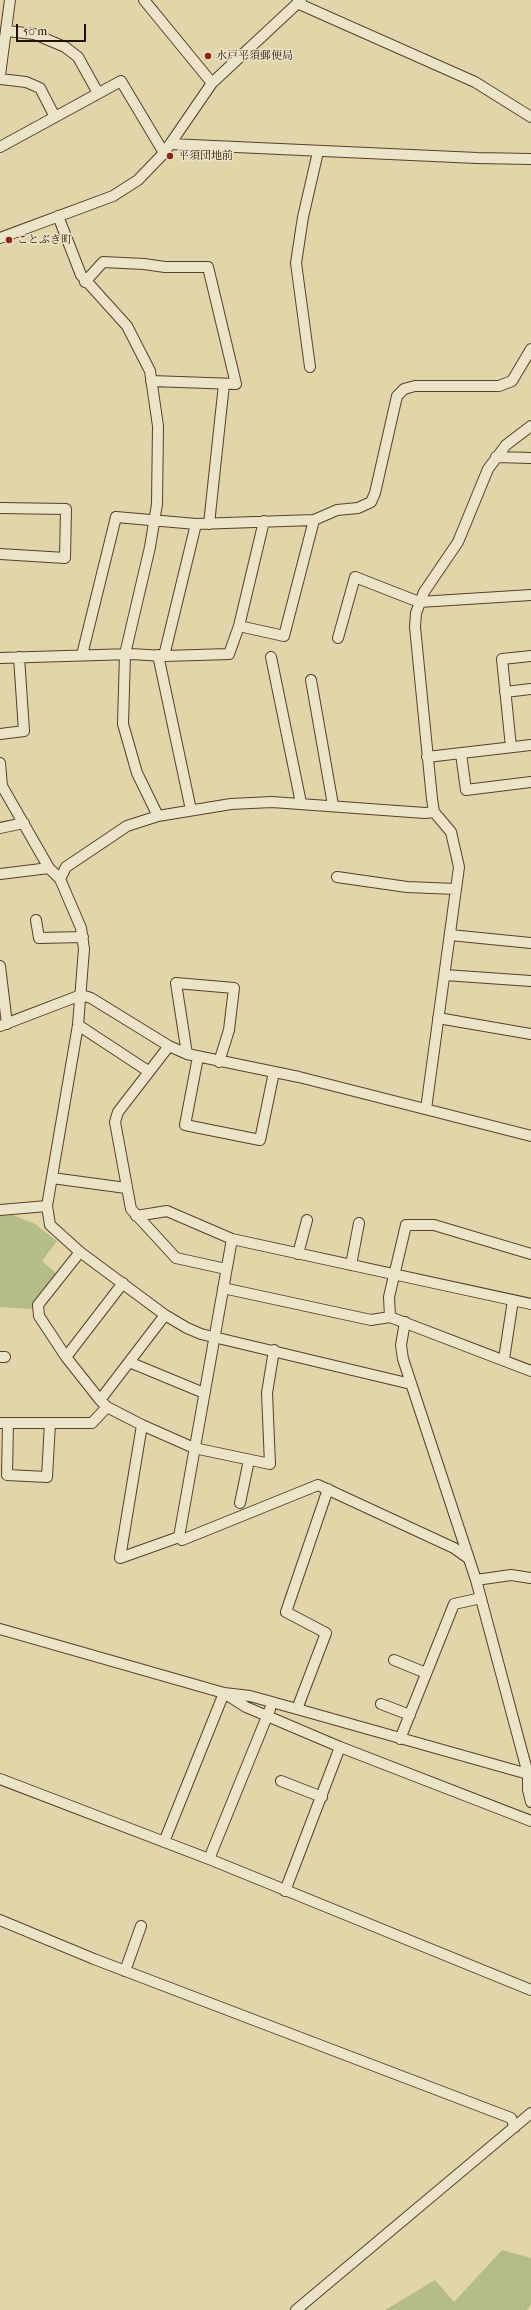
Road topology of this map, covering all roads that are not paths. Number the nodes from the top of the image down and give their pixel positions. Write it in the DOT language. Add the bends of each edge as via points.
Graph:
graph roads {
  1 [pos="10,0"];
  2 [pos="144,0"];
  3 [pos="299,2"];
  4 [pos="7,31"];
  5 [pos="0,75"];
  6 [pos="0,79"];
  7 [pos="212,84"];
  8 [pos="98,93"];
  9 [pos="55,117"];
  10 [pos="531,117"];
  11 [pos="0,147"];
  12 [pos="167,149"];
  13 [pos="318,152"];
  14 [pos="531,159"];
  15 [pos="58,216"];
  16 [pos="0,238"];
  17 [pos="85,282"];
  18 [pos="531,349"];
  19 [pos="310,367"];
  20 [pos="151,381"];
  21 [pos="224,384"];
  22 [pos="531,426"];
  23 [pos="496,457"];
  24 [pos="531,458"];
  25 [pos="0,508"];
  26 [pos="314,520"];
  27 [pos="156,521"];
  28 [pos="264,521"];
  29 [pos="196,524"];
  30 [pos="209,524"];
  31 [pos="0,554"];
  32 [pos="531,595"];
  33 [pos="419,602"];
  34 [pos="239,626"];
  35 [pos="338,638"];
  36 [pos="125,654"];
  37 [pos="82,655"];
  38 [pos="161,655"];
  39 [pos="531,656"];
  40 [pos="19,657"];
  41 [pos="271,657"];
  42 [pos="0,658"];
  43 [pos="311,680"];
  44 [pos="531,689"];
  45 [pos="505,692"];
  46 [pos="0,734"];
  47 [pos="531,744"];
  48 [pos="511,747"];
  49 [pos="461,754"];
  50 [pos="427,757"];
  51 [pos="0,763"];
  52 [pos="531,782"];
  53 [pos="301,803"];
  54 [pos="333,805"];
  55 [pos="191,810"];
  56 [pos="434,812"];
  57 [pos="158,816"];
  58 [pos="24,823"];
  59 [pos="0,828"];
  60 [pos="50,868"];
  61 [pos="0,874"];
  62 [pos="336,877"];
  63 [pos="60,879"];
  64 [pos="456,889"];
  65 [pos="36,920"];
  66 [pos="450,935"];
  67 [pos="83,937"];
  68 [pos="531,942"];
  69 [pos="0,966"];
  70 [pos="445,975"];
  71 [pos="531,981"];
  72 [pos="81,995"];
  73 [pos="438,1018"];
  74 [pos="3,1025"];
  75 [pos="78,1025"];
  76 [pos="531,1034"];
  77 [pos="169,1046"];
  78 [pos="187,1054"];
  79 [pos="198,1057"];
  80 [pos="219,1062"];
  81 [pos="148,1071"];
  82 [pos="274,1072"];
  83 [pos="426,1109"];
  84 [pos="531,1136"];
  85 [pos="52,1178"];
  86 [pos="126,1188"];
  87 [pos="47,1206"];
  88 [pos="0,1210"];
  89 [pos="136,1216"];
  90 [pos="307,1220"];
  91 [pos="359,1223"];
  92 [pos="232,1239"];
  93 [pos="80,1252"];
  94 [pos="298,1254"];
  95 [pos="531,1254"];
  96 [pos="351,1265"];
  97 [pos="226,1269"];
  98 [pos="395,1275"];
  99 [pos="123,1283"];
  100 [pos="223,1288"];
  101 [pos="512,1300"];
  102 [pos="531,1304"];
  103 [pos="165,1316"];
  104 [pos="390,1317"];
  105 [pos="405,1322"];
  106 [pos="214,1337"];
  107 [pos="274,1350"];
  108 [pos="66,1357"];
  109 [pos="504,1359"];
  110 [pos="129,1362"];
  111 [pos="531,1371"];
  112 [pos="411,1384"];
  113 [pos="204,1393"];
  114 [pos="104,1403"];
  115 [pos="4,1423"];
  116 [pos="50,1423"];
  117 [pos="142,1425"];
  118 [pos="194,1448"];
  119 [pos="249,1460"];
  120 [pos="328,1489"];
  121 [pos="240,1503"];
  122 [pos="179,1538"];
  123 [pos="468,1558"];
  124 [pos="531,1578"];
  125 [pos="476,1580"];
  126 [pos="481,1598"];
  127 [pos="0,1629"];
  128 [pos="394,1660"];
  129 [pos="426,1673"];
  130 [pos="224,1693"];
  131 [pos="273,1704"];
  132 [pos="382,1704"];
  133 [pos="297,1709"];
  134 [pos="268,1715"];
  135 [pos="410,1716"];
  136 [pos="400,1739"];
  137 [pos="340,1747"];
  138 [pos="528,1774"];
  139 [pos="0,1779"];
  140 [pos="281,1781"];
  141 [pos="322,1797"];
  142 [pos="531,1802"];
  143 [pos="531,1821"];
  144 [pos="164,1842"];
  145 [pos="209,1859"];
  146 [pos="285,1891"];
  147 [pos="0,1920"];
  148 [pos="141,1926"];
  149 [pos="125,1971"];
  150 [pos="531,1990"];
  151 [pos="531,2113"];
  152 [pos="515,2127"];
  153 [pos="296,2310"];
  1 -- 4 [label="street"];
  2 -- 7 [label="street"];
  3 -- 7 [label="street"];
  3 -- 10 [label="street" via="475,82"];
  4 -- 5 [label="street"];
  4 -- 8 [label="street" via="34,34 65,47 78,57"];
  6 -- 9 [label="street" via="26,82 40,88"];
  7 -- 12 [label="street"];
  8 -- 9 [label="street"];
  8 -- 12 [label="street" via="121,81"];
  9 -- 11 [label="street"];
  12 -- 13 [label="street"];
  12 -- 15 [label="street" via="148,172 127,188 113,196"];
  13 -- 14 [label="street"];
  13 -- 19 [label="street" via="296,263"];
  15 -- 16 [label="street"];
  15 -- 17 [label="street"];
  17 -- 20 [label="street" via="126,326 146,362"];
  17 -- 21 [label="street" via="103,262 165,267 208,267 236,384"];
  18 -- 26 [label="street" via="512,381 499,386 415,386 404,389 397,396 371,502 358,508 337,510"];
  20 -- 21 [label="street"];
  20 -- 27 [label="street" via="158,426"];
  21 -- 30 [label="street"];
  22 -- 23 [label="street" via="506,445"];
  23 -- 24 [label="street"];
  23 -- 33 [label="street" via="488,469 458,542"];
  25 -- 31 [label="street" via="66,510 65,558"];
  26 -- 28 [label="street"];
  26 -- 34 [label="street" via="284,636"];
  27 -- 29 [label="street"];
  27 -- 36 [label="street"];
  27 -- 37 [label="street" via="116,517"];
  28 -- 30 [label="street"];
  28 -- 34 [label="street"];
  29 -- 30 [label="street"];
  29 -- 38 [label="street"];
  32 -- 33 [label="street"];
  33 -- 35 [label="street" via="355,577"];
  33 -- 50 [label="street" via="415,628"];
  34 -- 38 [label="street" via="229,654"];
  36 -- 37 [label="street"];
  36 -- 38 [label="street"];
  36 -- 57 [label="street" via="123,724 137,773"];
  37 -- 40 [label="street"];
  38 -- 55 [label="street"];
  39 -- 45 [label="street" via="502,659"];
  40 -- 42 [label="street"];
  40 -- 46 [label="street" via="24,730"];
  41 -- 53 [label="street"];
  43 -- 54 [label="street"];
  44 -- 45 [label="street"];
  45 -- 48 [label="street"];
  47 -- 48 [label="street"];
  48 -- 49 [label="street"];
  49 -- 50 [label="street"];
  49 -- 52 [label="street" via="466,790"];
  50 -- 56 [label="street"];
  51 -- 58 [label="street" via="2,786"];
  53 -- 54 [label="street"];
  53 -- 55 [label="street" via="249,803"];
  54 -- 56 [label="street"];
  55 -- 57 [label="street"];
  56 -- 64 [label="street" via="451,832 455,842 460,867"];
  57 -- 63 [label="street" via="127,826 66,867"];
  58 -- 59 [label="street"];
  58 -- 60 [label="street"];
  60 -- 61 [label="street"];
  60 -- 63 [label="street"];
  62 -- 64 [label="street" via="407,887"];
  63 -- 67 [label="street"];
  64 -- 66 [label="street"];
  65 -- 67 [label="street" via="39,938"];
  66 -- 68 [label="street"];
  66 -- 70 [label="street"];
  67 -- 72 [label="street"];
  69 -- 74 [label="street"];
  70 -- 71 [label="street"];
  70 -- 73 [label="street"];
  72 -- 74 [label="street"];
  72 -- 75 [label="street"];
  72 -- 77 [label="street" via="91,998"];
  73 -- 76 [label="street"];
  73 -- 83 [label="street"];
  75 -- 81 [label="street"];
  75 -- 85 [label="street"];
  77 -- 78 [label="street"];
  77 -- 81 [label="street"];
  78 -- 79 [label="street"];
  78 -- 80 [label="street" via="176,983 234,988 229,1030"];
  79 -- 80 [label="street"];
  79 -- 82 [label="street" via="185,1125 260,1140"];
  80 -- 82 [label="street"];
  81 -- 86 [label="street" via="118,1112 114,1122"];
  82 -- 83 [label="street"];
  83 -- 84 [label="street"];
  85 -- 86 [label="street"];
  85 -- 87 [label="street"];
  86 -- 89 [label="street" via="130,1209"];
  87 -- 88 [label="street"];
  87 -- 93 [label="street" via="50,1225"];
  89 -- 92 [label="street" via="167,1210"];
  89 -- 97 [label="street" via="176,1258"];
  90 -- 94 [label="street"];
  91 -- 96 [label="street"];
  92 -- 94 [label="street"];
  92 -- 97 [label="street"];
  93 -- 99 [label="street"];
  93 -- 108 [label="street" via="38,1305 39,1316"];
  94 -- 96 [label="street"];
  95 -- 98 [label="street" via="434,1225 406,1225"];
  96 -- 98 [label="street"];
  97 -- 100 [label="street"];
  98 -- 101 [label="street"];
  98 -- 104 [label="street" via="389,1297"];
  99 -- 103 [label="street"];
  99 -- 108 [label="street"];
  100 -- 104 [label="street" via="371,1320"];
  100 -- 106 [label="street"];
  101 -- 102 [label="street"];
  101 -- 109 [label="street"];
  103 -- 106 [label="street" via="187,1328"];
  103 -- 110 [label="street"];
  104 -- 105 [label="street"];
  105 -- 109 [label="street"];
  105 -- 112 [label="street" via="401,1345"];
  106 -- 107 [label="street"];
  106 -- 113 [label="street"];
  107 -- 112 [label="street"];
  107 -- 119 [label="street" via="266,1393 270,1464"];
  108 -- 114 [label="street"];
  109 -- 111 [label="street"];
  110 -- 113 [label="street"];
  110 -- 114 [label="street"];
  112 -- 123 [label="street"];
  113 -- 118 [label="street"];
  114 -- 116 [label="street" via="92,1423"];
  114 -- 117 [label="street"];
  115 -- 116 [label="street"];
  115 -- 116 [label="street" via="7,1475 47,1477"];
  117 -- 118 [label="street"];
  117 -- 122 [label="street" via="120,1558"];
  118 -- 119 [label="street"];
  118 -- 122 [label="street"];
  119 -- 121 [label="street"];
  120 -- 122 [label="street" via="318,1485 182,1540"];
  120 -- 123 [label="street" via="454,1548"];
  120 -- 133 [label="street" via="286,1612 326,1633"];
  123 -- 125 [label="street"];
  124 -- 125 [label="street" via="510,1575"];
  125 -- 126 [label="street"];
  126 -- 129 [label="street" via="454,1604"];
  126 -- 138 [label="street"];
  127 -- 130 [label="street"];
  128 -- 129 [label="street"];
  129 -- 135 [label="street"];
  130 -- 131 [label="street" via="250,1696"];
  130 -- 134 [label="street" via="246,1707"];
  130 -- 144 [label="street"];
  131 -- 133 [label="street"];
  131 -- 134 [label="street"];
  132 -- 135 [label="street"];
  133 -- 136 [label="street"];
  134 -- 137 [label="street"];
  134 -- 145 [label="street"];
  135 -- 136 [label="street"];
  136 -- 138 [label="street"];
  137 -- 141 [label="street"];
  137 -- 143 [label="street"];
  138 -- 142 [label="street"];
  139 -- 144 [label="street"];
  140 -- 141 [label="street"];
  141 -- 146 [label="street"];
  144 -- 145 [label="street"];
  145 -- 146 [label="street"];
  146 -- 150 [label="street"];
  147 -- 149 [label="street"];
  148 -- 149 [label="street"];
  149 -- 152 [label="street" via="511,2118"];
  151 -- 152 [label="street"];
  152 -- 153 [label="street"];
}
